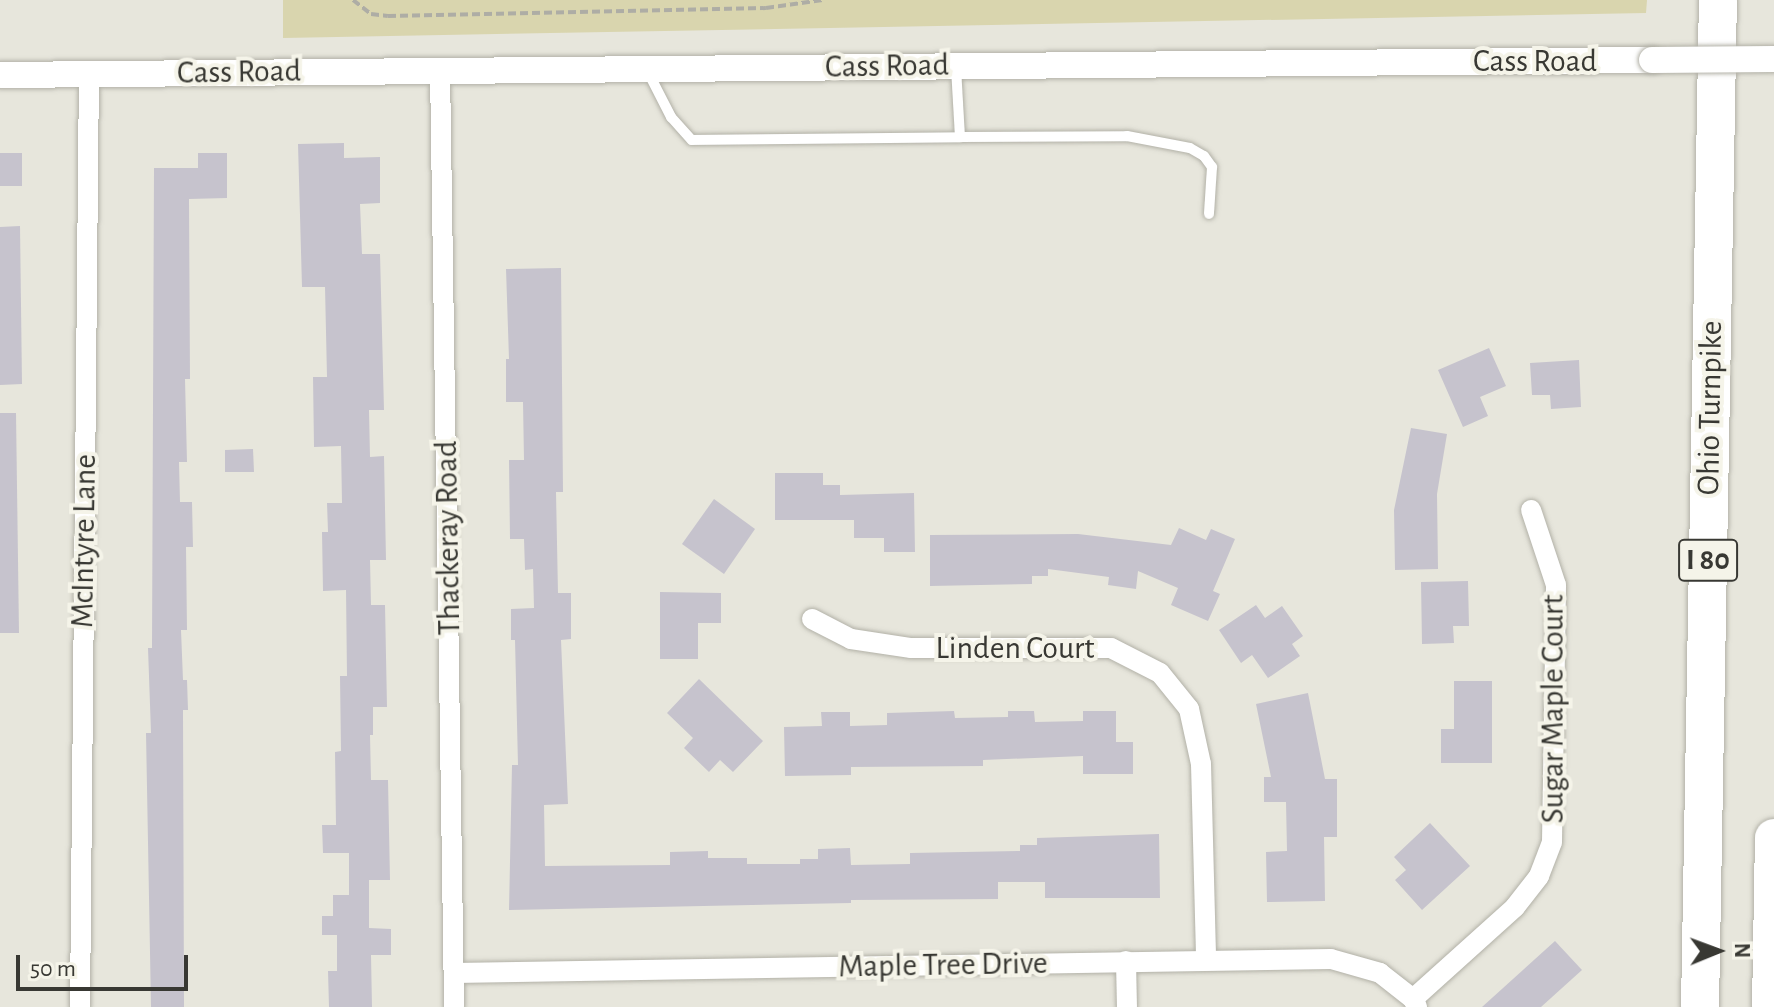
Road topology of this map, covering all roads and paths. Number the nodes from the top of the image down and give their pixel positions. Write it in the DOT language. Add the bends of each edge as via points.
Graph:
graph roads {
  1 [pos="353,0"];
  2 [pos="822,0"];
  3 [pos="1718,0"];
  4 [pos="793,2"];
  5 [pos="1774,59"];
  6 [pos="956,65"];
  7 [pos="440,69"];
  8 [pos="646,70"];
  9 [pos="0,75"];
  10 [pos="89,75"];
  11 [pos="960,137"];
  12 [pos="1209,214"];
  13 [pos="1531,510"];
  14 [pos="812,619"];
  15 [pos="1774,838"];
  16 [pos="1206,960"];
  17 [pos="1126,961"];
  18 [pos="454,973"];
  19 [pos="1415,1003"];
  20 [pos="80,1007"];
  21 [pos="454,1007"];
  22 [pos="1127,1007"];
  23 [pos="1700,1007"];
  24 [pos="1771,1007"];
  1 -- 4 [label="path" via="371,14 388,16 766,8"];
  2 -- 4 [label="path"];
  3 -- 23 [label="highway, Ohio Turnpike / I 80"];
  5 -- 6 [label="street, Cass Road, bridge"];
  6 -- 8 [label="street, Cass Road"];
  6 -- 11 [label="lane"];
  7 -- 8 [label="street, Cass Road"];
  7 -- 10 [label="street, Cass Road"];
  7 -- 18 [label="street, Thackeray Road"];
  8 -- 11 [label="lane" via="671,117 692,140"];
  9 -- 10 [label="street, Cass Road"];
  10 -- 20 [label="street, McIntyre Lane"];
  11 -- 12 [label="lane" via="1127,136 1190,148 1212,167"];
  13 -- 19 [label="street, Sugar Maple Court" via="1556,585 1552,842 1539,876 1515,907"];
  14 -- 16 [label="street, Linden Court" via="851,639 911,648 1111,648 1160,673 1189,709 1201,764"];
  15 -- 24 [label="highway"];
  16 -- 17 [label="street, Maple Tree Drive"];
  16 -- 19 [label="street, Maple Tree Drive" via="1331,959 1380,973"];
  17 -- 18 [label="street, Maple Tree Drive"];
  17 -- 22 [label="street"];
  18 -- 21 [label="street, Thackeray Road"];
}
